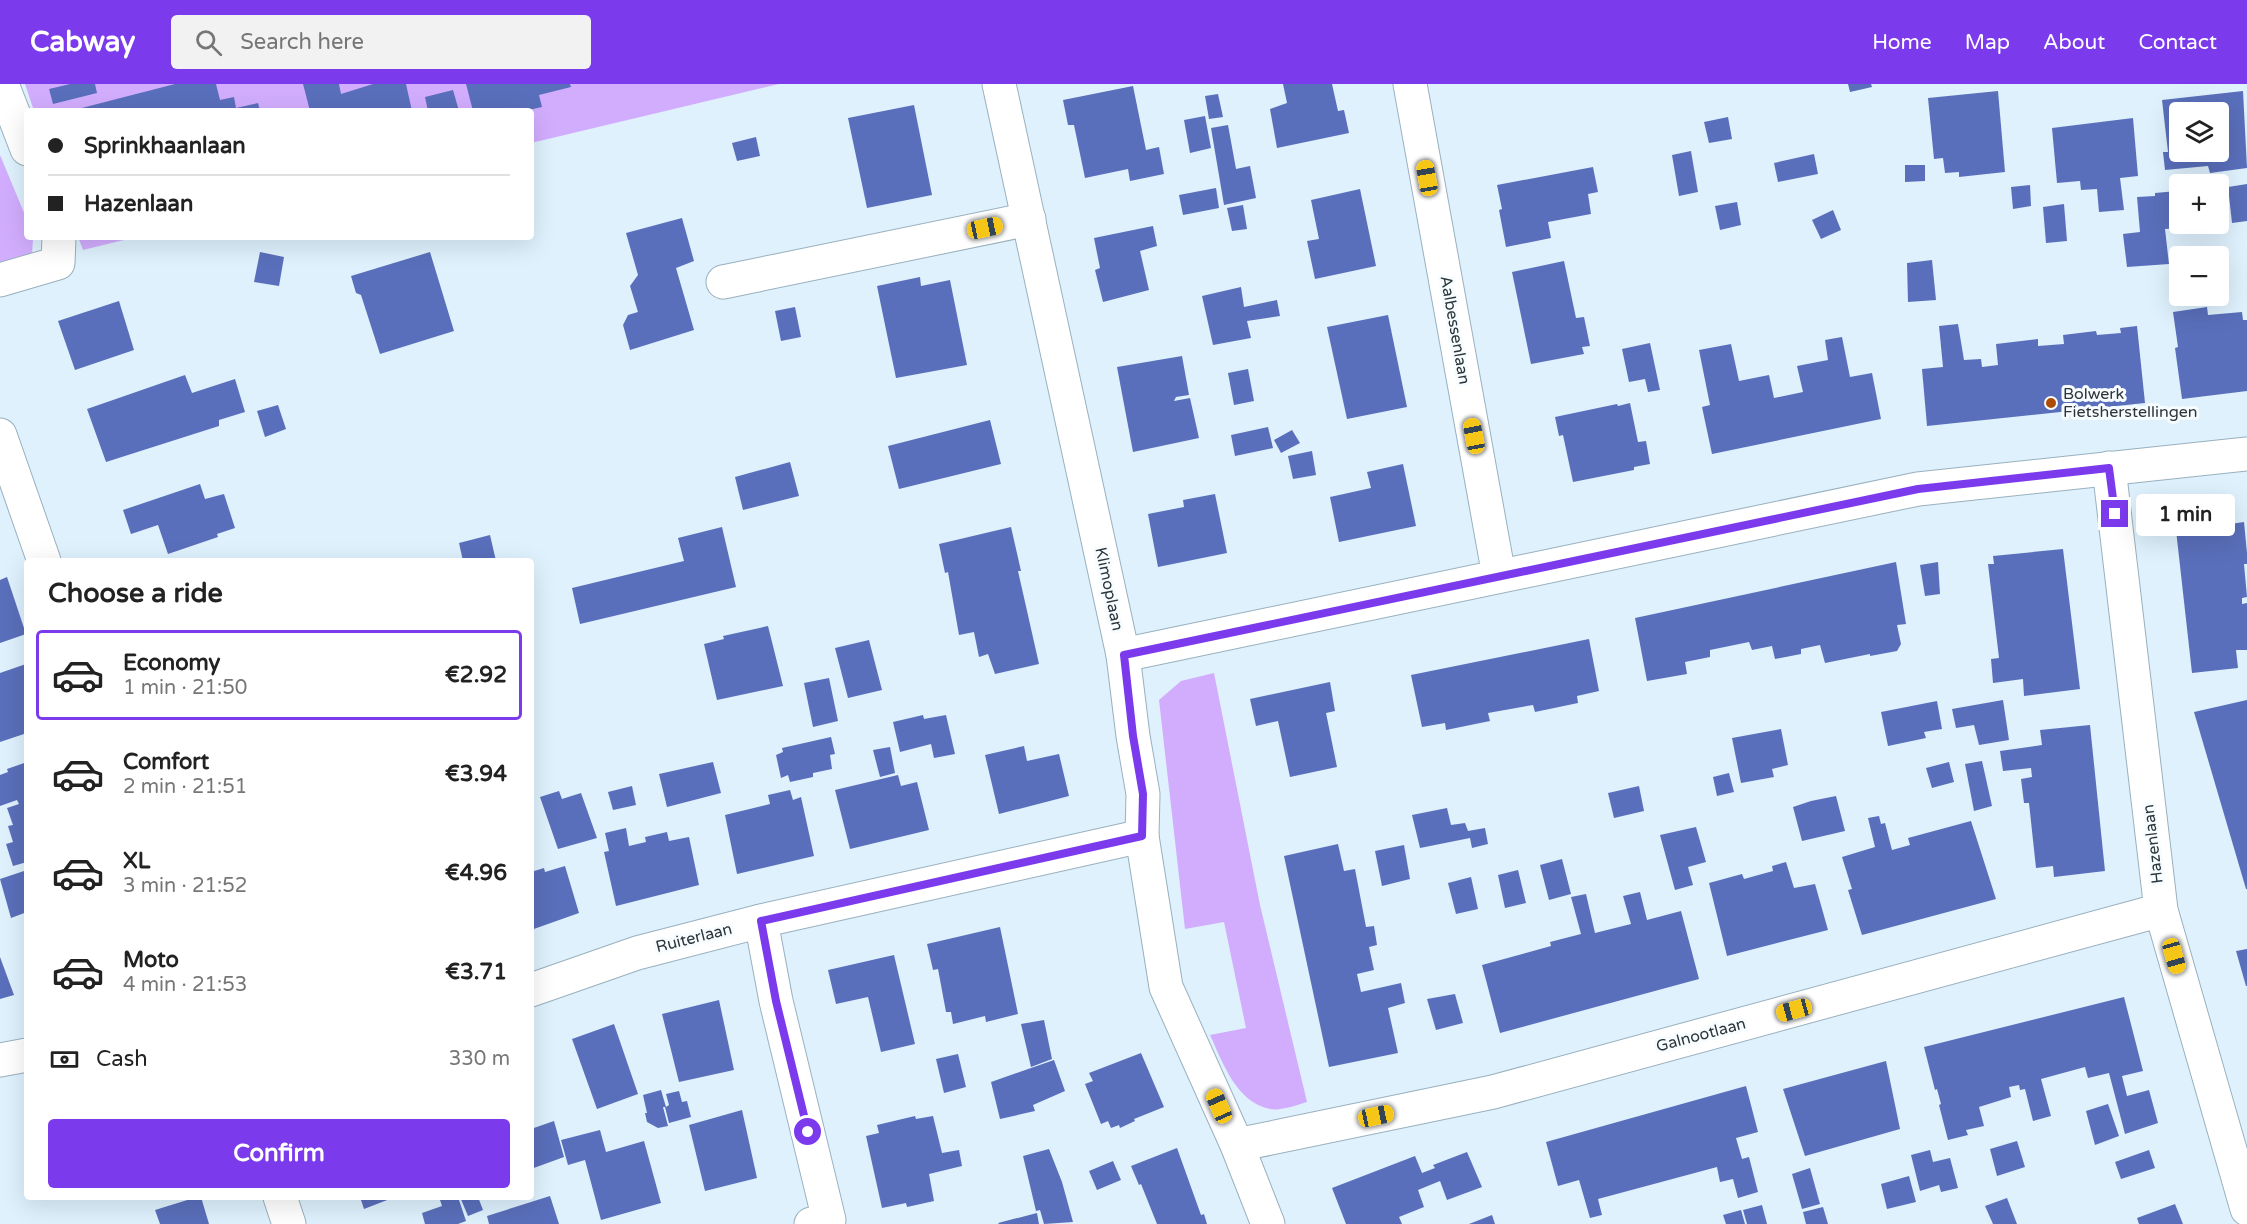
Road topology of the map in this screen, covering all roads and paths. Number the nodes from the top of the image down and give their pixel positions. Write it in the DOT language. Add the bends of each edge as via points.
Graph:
graph roads {
  1 [pos="3,84"];
  2 [pos="999,84"];
  3 [pos="1410,84"];
  4 [pos="24,141"];
  5 [pos="1029,219"];
  6 [pos="59,240"];
  7 [pos="0,280"];
  8 [pos="723,282"];
  9 [pos="0,435"];
  10 [pos="2247,454"];
  11 [pos="2109,468"];
  12 [pos="43,558"];
  13 [pos="1499,576"];
  14 [pos="1124,655"];
  15 [pos="1142,836"];
  16 [pos="2161,910"];
  17 [pos="761,921"];
  18 [pos="534,989"];
  19 [pos="24,1056"];
  20 [pos="0,1060"];
  21 [pos="1237,1145"];
  22 [pos="281,1200"];
  23 [pos="2247,1209"];
  24 [pos="823,1223"];
  25 [pos="290,1224"];
  26 [pos="1268,1224"];
  1 -- 4 [label="street"];
  2 -- 5 [label="street, Klimoplaan"];
  3 -- 13 [label="street, Aalbessenlaan"];
  5 -- 8 [label="street"];
  5 -- 14 [label="street, Klimoplaan"];
  6 -- 7 [label="street" via="58,263"];
  9 -- 12 [label="street"];
  10 -- 11 [label="street"];
  11 -- 13 [label="street" via="1918,489"];
  11 -- 16 [label="street, Hazenlaan"];
  13 -- 14 [label="street"];
  14 -- 15 [label="street, Klimoplaan" via="1143,794"];
  15 -- 17 [label="street, Ruiterlaan"];
  15 -- 21 [label="street, Klimoplaan" via="1166,987"];
  16 -- 21 [label="street, Galnootlaan" via="1493,1092"];
  16 -- 23 [label="street, Hazenlaan"];
  17 -- 18 [label="street, Ruiterlaan" via="637,953"];
  17 -- 24 [label="street"];
  19 -- 20 [label="street"];
  21 -- 26 [label="street, Klimoplaan"];
  22 -- 25 [label="street"];
}
